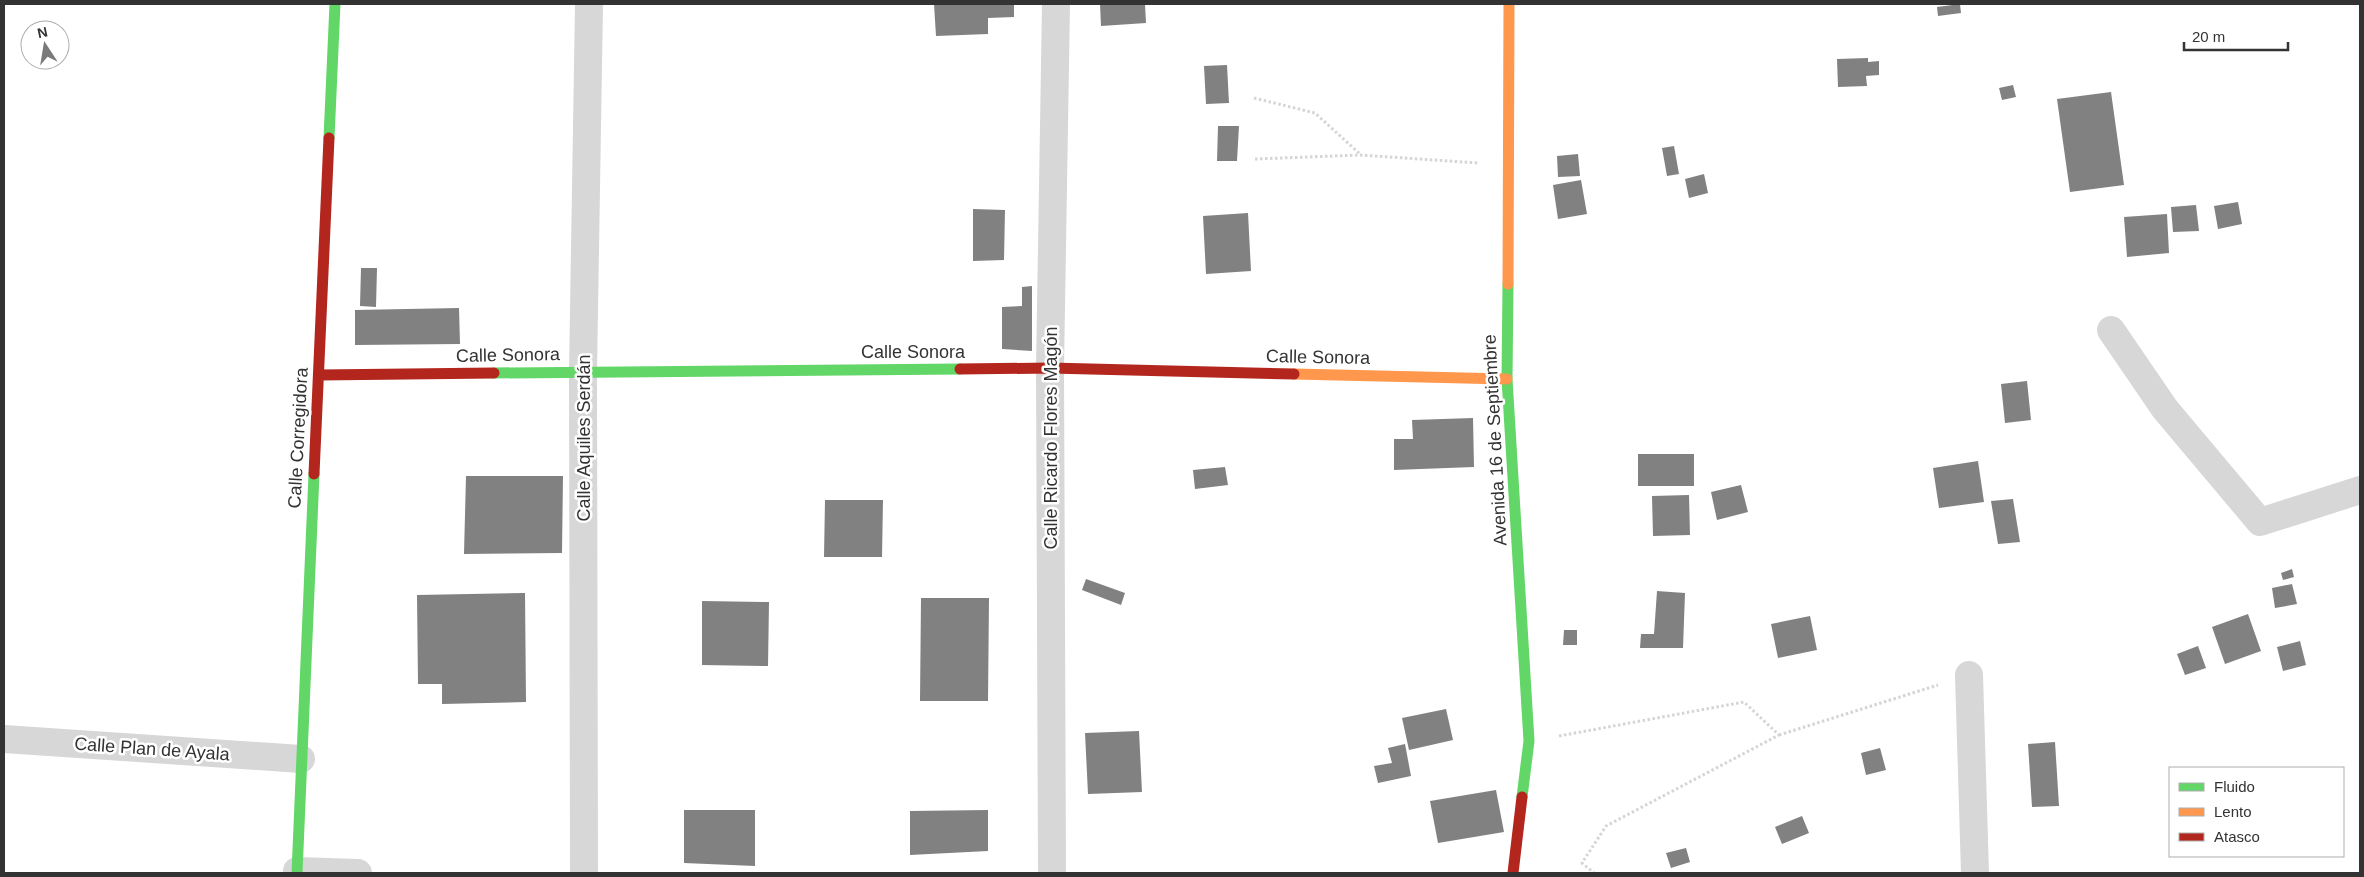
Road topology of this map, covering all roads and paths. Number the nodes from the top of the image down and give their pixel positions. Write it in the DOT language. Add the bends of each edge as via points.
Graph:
graph roads {
  1 [pos="335,4"];
  2 [pos="589,4"];
  3 [pos="1056,4"];
  4 [pos="1509,4"];
  5 [pos="1254,98"];
  6 [pos="1360,155"];
  7 [pos="1255,159"];
  8 [pos="1508,165"];
  9 [pos="2111,330"];
  10 [pos="1050,368"];
  11 [pos="583,372"];
  12 [pos="319,375"];
  13 [pos="1507,379"];
  14 [pos="2360,490"];
  15 [pos="1969,675"];
  16 [pos="1778,735"];
  17 [pos="4,739"];
  18 [pos="1529,741"];
  19 [pos="301,759"];
  20 [pos="297,872"];
  21 [pos="358,873"];
  22 [pos="584,873"];
  23 [pos="1052,873"];
  24 [pos="1513,873"];
  25 [pos="1594,873"];
  26 [pos="1976,873"];
  1 -- 12 [label="street, Calle Corregidora"];
  2 -- 11 [label="street, Calle Aquiles Serdán"];
  3 -- 10 [label="street, Calle Ricardo Flores Magón"];
  4 -- 8 [label="street, Avenida 16 de Septiembre"];
  5 -- 6 [label="path" via="1315,112"];
  6 -- 7 [label="path"];
  6 -- 8 [label="path"];
  8 -- 13 [label="street, Avenida 16 de Septiembre"];
  9 -- 14 [label="street" via="2165,409 2260,522"];
  10 -- 11 [label="street, Calle Sonora"];
  10 -- 13 [label="street, Calle Sonora"];
  10 -- 23 [label="street, Calle Ricardo Flores Magón"];
  11 -- 12 [label="street, Calle Sonora"];
  11 -- 22 [label="street, Calle Aquiles Serdán"];
  12 -- 19 [label="street, Calle Corregidora"];
  13 -- 18 [label="street, Avenida 16 de Septiembre"];
  15 -- 16 [label="path"];
  15 -- 26 [label="street"];
  16 -- 18 [label="path" via="1744,702"];
  16 -- 25 [label="path" via="1606,826 1582,863"];
  17 -- 19 [label="street, Calle Plan de Ayala"];
  18 -- 24 [label="street, Avenida 16 de Septiembre"];
  19 -- 20 [label="street, Calle Corregidora"];
  20 -- 21 [label="street"];
}
